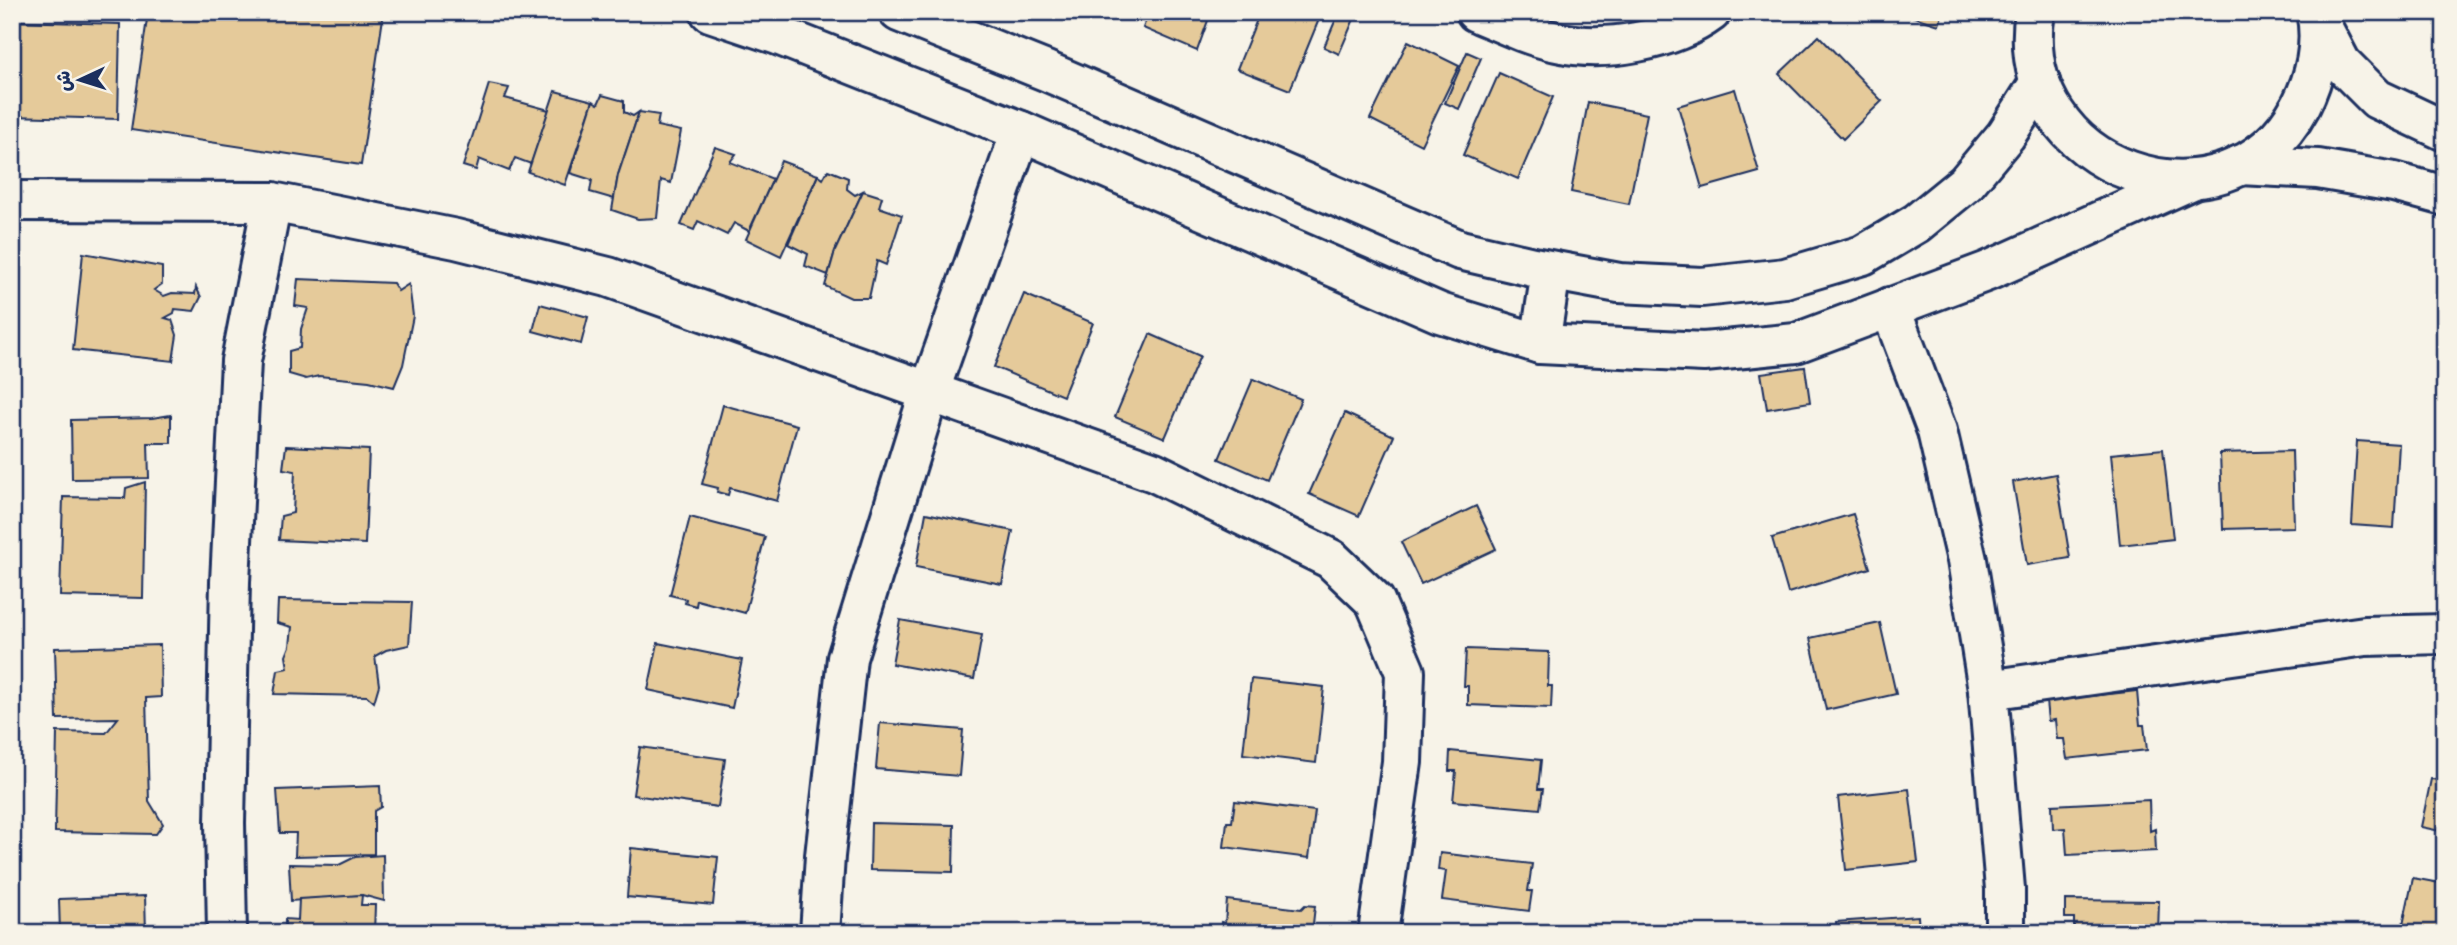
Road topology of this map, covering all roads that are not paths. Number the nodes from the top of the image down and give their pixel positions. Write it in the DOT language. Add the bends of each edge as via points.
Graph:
graph roads {
  1 [pos="710,12"];
  2 [pos="899,12"];
  3 [pos="1476,12"];
  4 [pos="1711,12"];
  5 [pos="2035,12"];
  6 [pos="2317,15"];
  7 [pos="2040,82"];
  8 [pos="1021,131"];
  9 [pos="2445,131"];
  10 [pos="2240,164"];
  11 [pos="2194,179"];
  12 [pos="2445,196"];
  13 [pos="12,201"];
  14 [pos="272,202"];
  15 [pos="1551,271"];
  16 [pos="1890,307"];
  17 [pos="1540,344"];
  18 [pos="930,390"];
  19 [pos="2445,634"];
  20 [pos="1988,690"];
  21 [pos="227,933"];
  22 [pos="820,933"];
  23 [pos="1378,933"];
  24 [pos="2005,933"];
  1 -- 8 [label="street"];
  2 -- 15 [label="street" via="1460,250"];
  3 -- 4 [label="street" via="1558,43 1608,46 1657,38"];
  5 -- 7 [label="street" via="2034,54"];
  6 -- 9 [label="street" via="2341,63 2376,100"];
  6 -- 10 [label="street" via="2315,68 2296,115 2262,151"];
  7 -- 11 [label="street" via="2062,123 2088,150 2138,175"];
  7 -- 15 [label="street" via="2006,135 1966,183 1917,223 1863,255 1785,278 1702,287 1619,283"];
  8 -- 17 [label="street" via="1440,313"];
  8 -- 18 [label="street"];
  10 -- 11 [label="street"];
  10 -- 12 [label="street" via="2318,169"];
  11 -- 16 [label="street" via="1988,271"];
  13 -- 14 [label="street"];
  14 -- 18 [label="street" via="608,276"];
  14 -- 21 [label="street" via="241,361 229,596"];
  15 -- 17 [label="street"];
  16 -- 17 [label="street" via="1796,342 1704,352"];
  16 -- 20 [label="street" via="1937,432 1967,560"];
  18 -- 22 [label="street" via="847,658"];
  18 -- 23 [label="street" via="1154,472 1331,559 1375,601 1405,672 1402,762"];
  19 -- 20 [label="street" via="2365,636"];
  20 -- 24 [label="street"];
}
